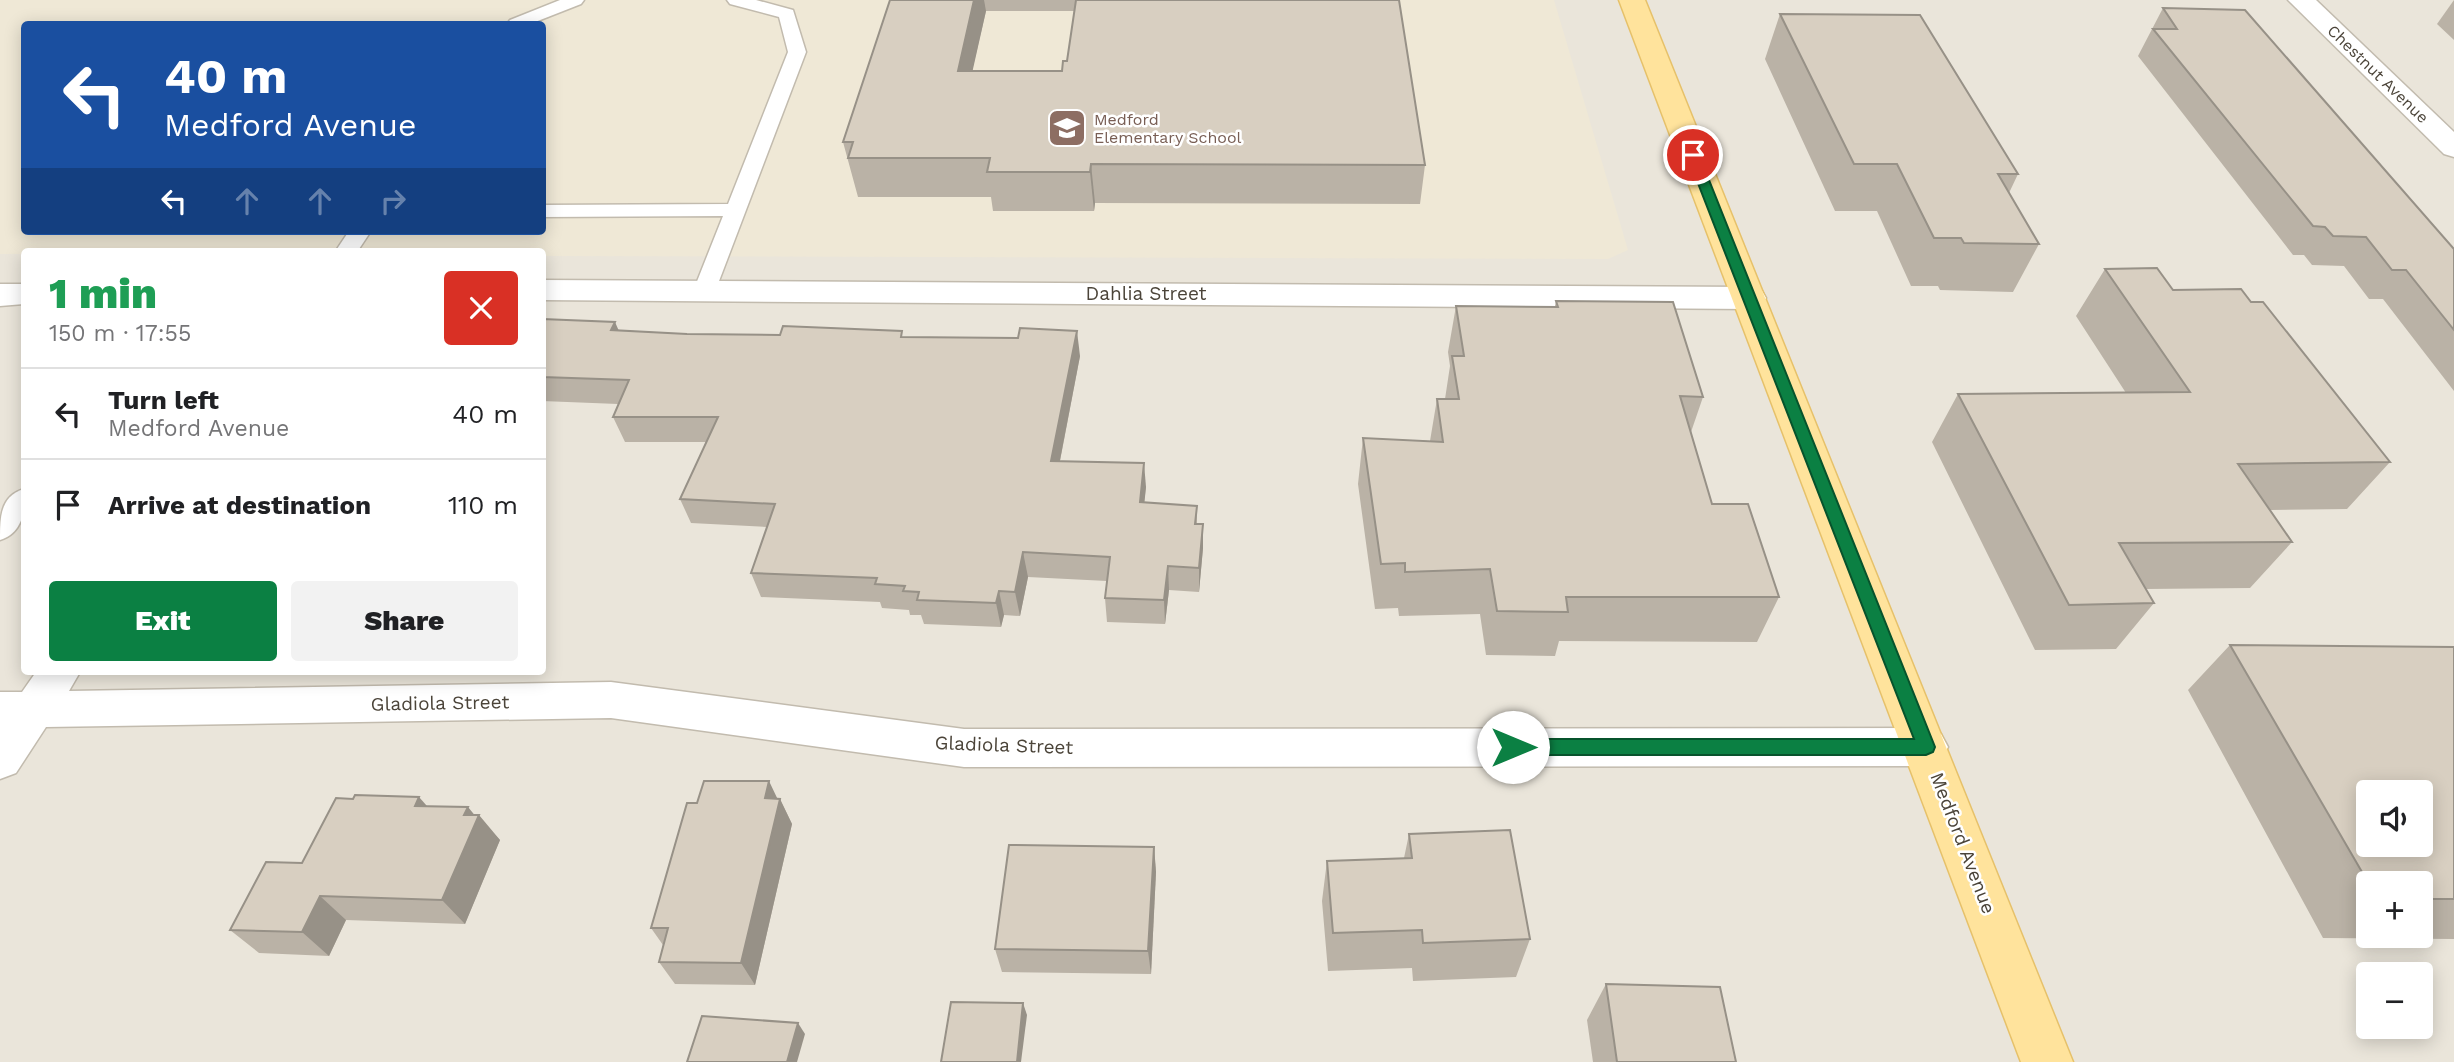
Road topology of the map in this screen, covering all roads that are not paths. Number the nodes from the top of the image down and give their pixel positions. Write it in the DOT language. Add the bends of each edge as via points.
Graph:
graph roads {
  1 [pos="575,0"];
  2 [pos="736,0"];
  3 [pos="1632,0"];
  4 [pos="2301,0"];
  5 [pos="523,21"];
  6 [pos="2454,148"];
  7 [pos="735,210"];
  8 [pos="546,211"];
  9 [pos="705,289"];
  10 [pos="546,290"];
  11 [pos="21,294"];
  12 [pos="0,295"];
  13 [pos="1749,298"];
  14 [pos="21,502"];
  15 [pos="0,530"];
  16 [pos="56,675"];
  17 [pos="17,710"];
  18 [pos="1926,747"];
  19 [pos="0,760"];
  20 [pos="2047,1062"];
  1 -- 5 [label="lane"];
  2 -- 7 [label="lane" via="787,14 797,52"];
  3 -- 13 [label="main road, Medford Avenue"];
  4 -- 6 [label="street, Chestnut Avenue"];
  7 -- 8 [label="lane"];
  7 -- 9 [label="lane"];
  9 -- 10 [label="street, Dahlia Street"];
  9 -- 13 [label="street, Dahlia Street"];
  11 -- 12 [label="street"];
  13 -- 18 [label="main road, Medford Avenue"];
  14 -- 15 [label="lane"];
  16 -- 17 [label="street"];
  17 -- 18 [label="street, Gladiola Street" via="611,700 964,748"];
  17 -- 19 [label="street"];
  18 -- 20 [label="main road, Medford Avenue"];
}
